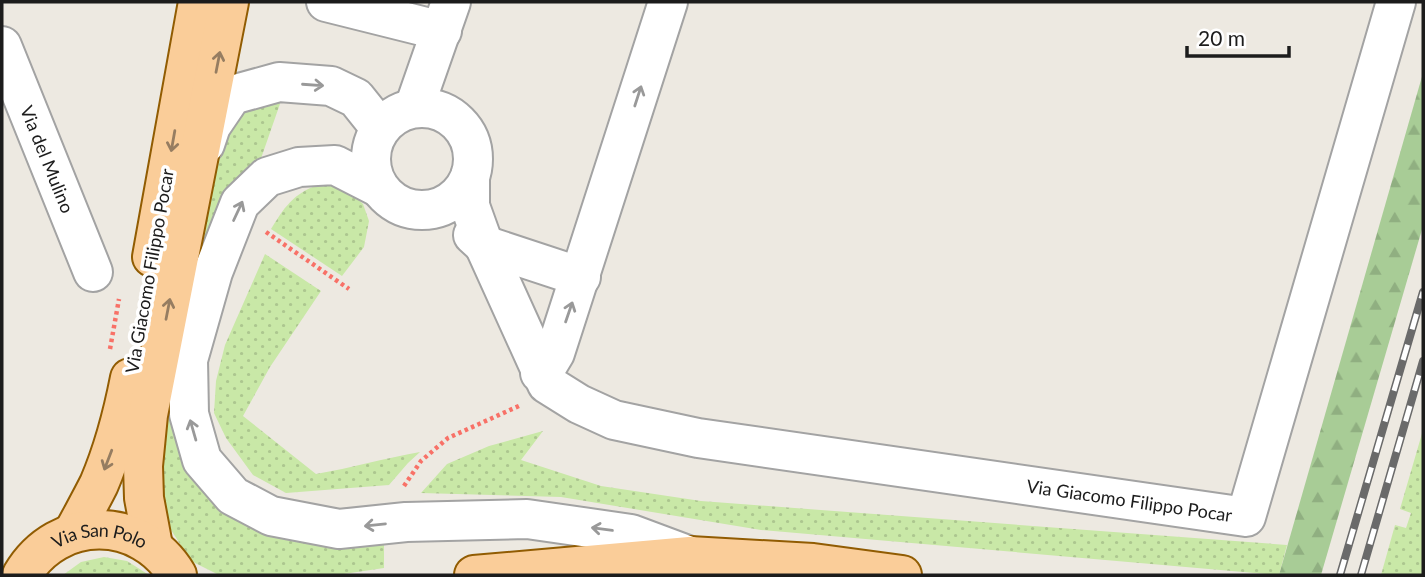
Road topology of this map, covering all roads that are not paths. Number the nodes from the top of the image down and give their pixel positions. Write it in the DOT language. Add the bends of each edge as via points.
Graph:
graph roads {
  1 [pos="198,2"];
  2 [pos="229,2"];
  3 [pos="326,2"];
  4 [pos="668,2"];
  5 [pos="1396,2"];
  6 [pos="447,16"];
  7 [pos="2,46"];
  8 [pos="414,108"];
  9 [pos="456,120"];
  10 [pos="380,128"];
  11 [pos="196,169"];
  12 [pos="470,177"];
  13 [pos="378,187"];
  14 [pos="430,210"];
  15 [pos="484,245"];
  16 [pos="93,272"];
  17 [pos="581,276"];
  18 [pos="548,381"];
  19 [pos="74,533"];
  20 [pos="153,546"];
  21 [pos="691,566"];
  22 [pos="22,575"];
  23 [pos="177,575"];
  24 [pos="474,575"];
  25 [pos="902,575"];
  1 -- 19 [label="main road, Via Giacomo Filippo Pocar, one-way" via="120,427"];
  11 -- 2 [label="main road, Via Giacomo Filippo Pocar, one-way"];
  3 -- 6 [label="street"];
  17 -- 4 [label="street, one-way"];
  5 -- 18 [label="street, Via Giacomo Filippo Pocar" via="1246,517 698,438 614,419 579,404"];
  6 -- 8 [label="street"];
  6 -- 9 [label="street" via="443,68"];
  7 -- 16 [label="street, Via del Mulino"];
  8 -- 9 [label="street" via="444,112"];
  8 -- 10 [label="street"];
  9 -- 12 [label="street" via="472,146"];
  11 -- 10 [label="street, Via Giacomo Filippo Pocar, one-way" via="211,126 232,95 279,82 331,86 356,98"];
  10 -- 13 [label="street" via="370,157"];
  20 -- 11 [label="main road, Via Giacomo Filippo Pocar, one-way" via="144,498 148,415"];
  12 -- 14 [label="street" via="455,199"];
  12 -- 15 [label="street" via="470,205"];
  13 -- 14 [label="street" via="395,204"];
  21 -- 13 [label="street, one-way" via="631,534 527,519 339,529 271,516 233,496 202,460 189,414 188,360 213,272 240,203 267,177 299,167 335,164"];
  14 -- 15 [label="street" via="456,218"];
  15 -- 17 [label="street"];
  15 -- 18 [label="street"];
  18 -- 17 [label="street, one-way" via="546,368"];
  19 -- 20 [label="main road, Via San Polo" via="101,529 128,533"];
  19 -- 22 [label="main road, Via San Polo" via="37,555"];
  20 -- 23 [label="main road, Via San Polo"];
  21 -- 24 [label="main road"];
  21 -- 25 [label="main road" via="813,563"];
}
